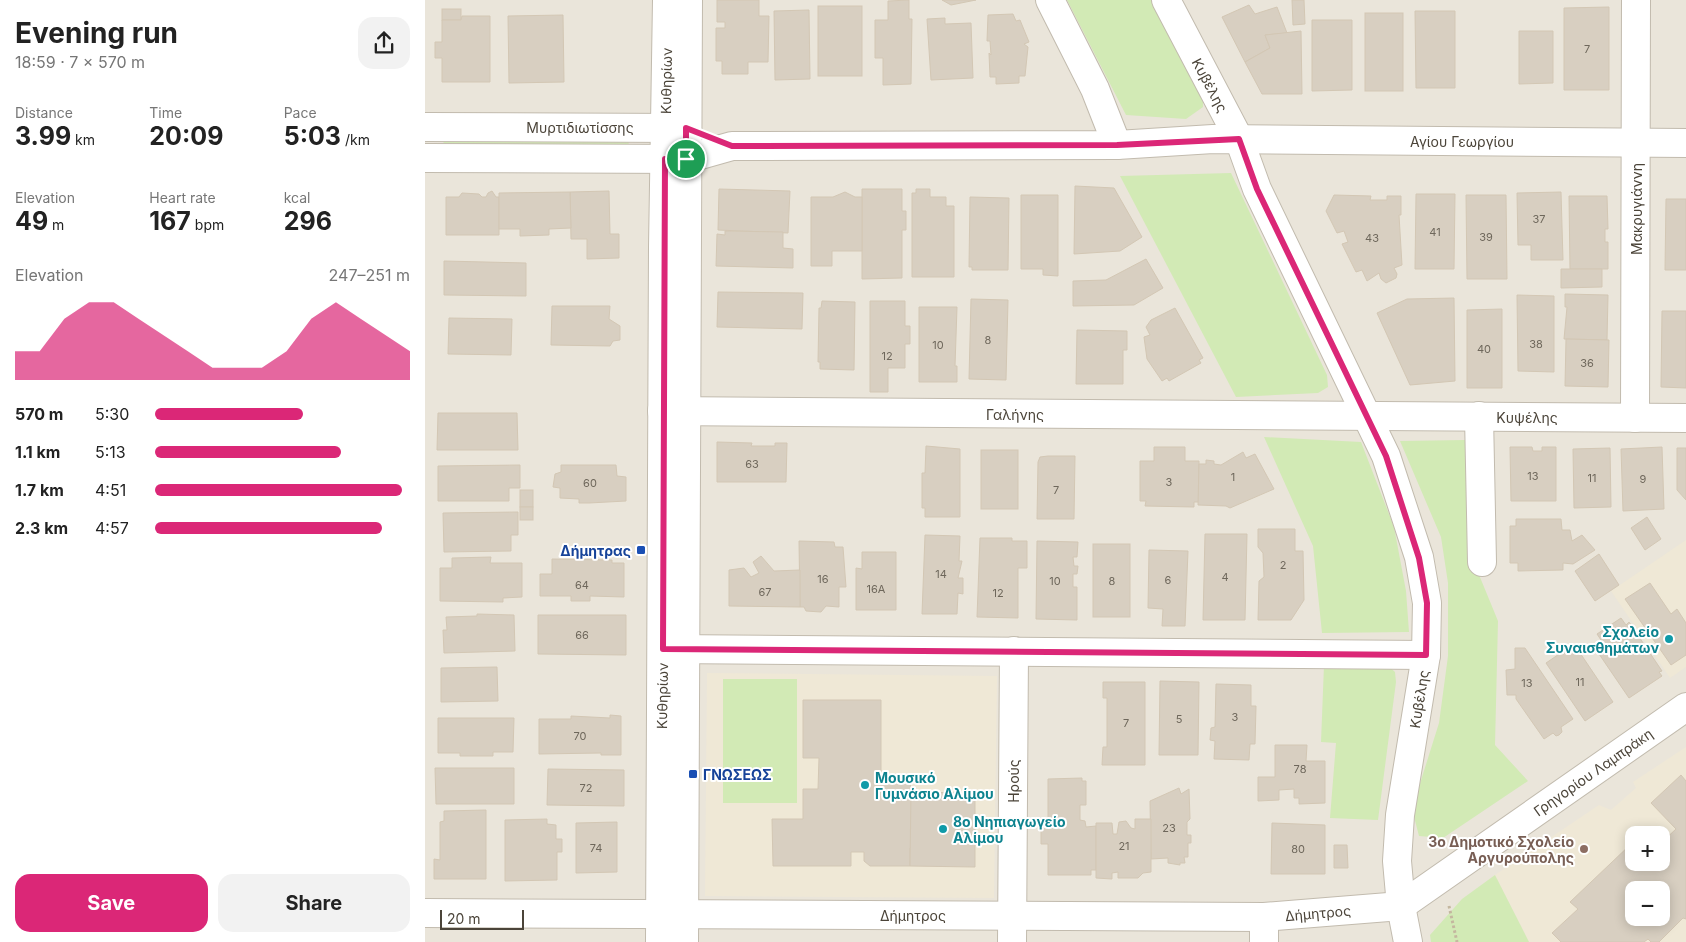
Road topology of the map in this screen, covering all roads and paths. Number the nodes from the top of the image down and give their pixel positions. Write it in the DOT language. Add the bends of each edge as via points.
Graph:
graph roads {
  1 [pos="667,0"];
  2 [pos="688,0"];
  3 [pos="1050,0"];
  4 [pos="1166,0"];
  5 [pos="1636,0"];
  6 [pos="425,127"];
  7 [pos="676,128"];
  8 [pos="1239,139"];
  9 [pos="1636,142"];
  10 [pos="1686,143"];
  11 [pos="1117,145"];
  12 [pos="732,146"];
  13 [pos="425,158"];
  14 [pos="676,159"];
  15 [pos="675,411"];
  16 [pos="1368,416"];
  17 [pos="1479,416"];
  18 [pos="1635,418"];
  19 [pos="1686,418"];
  20 [pos="1482,562"];
  21 [pos="674,649"];
  22 [pos="1014,651"];
  23 [pos="1426,655"];
  24 [pos="1686,707"];
  25 [pos="1401,906"];
  26 [pos="425,912"];
  27 [pos="672,914"];
  28 [pos="1013,929"];
  29 [pos="1264,930"];
  30 [pos="660,942"];
  31 [pos="684,942"];
  32 [pos="1408,942"];
  1 -- 7 [label="street, Κυθηρίων"];
  2 -- 7 [label="street, Κυθηρίων"];
  3 -- 11 [label="street" via="1095,88"];
  4 -- 8 [label="street, Κυβέλης"];
  5 -- 9 [label="street, Μακρυγιάννη"];
  6 -- 7 [label="street, Μυρτιδιωτίσσης"];
  7 -- 12 [label="street, Μυρτιδιωτίσσης"];
  7 -- 14 [label="street, Κυθηρίων"];
  8 -- 9 [label="street, Αγίου Γεωργίου"];
  8 -- 11 [label="street, Μυρτιδιωτίσσης"];
  8 -- 16 [label="street, Κυβέλης" via="1257,189"];
  9 -- 10 [label="street, Αγίου Γεωργίου"];
  9 -- 18 [label="street, Μακρυγιάννη"];
  11 -- 12 [label="street, Μυρτιδιωτίσσης"];
  12 -- 14 [label="street, Μυρτιδιωτίσσης"];
  13 -- 14 [label="street, Μυρτιδιωτίσσης"];
  14 -- 15 [label="street, Κυθηρίων"];
  15 -- 16 [label="street, Γαλήνης"];
  15 -- 21 [label="street, Κυθηρίων"];
  16 -- 17 [label="street, Κυψέλης"];
  16 -- 23 [label="street, Κυβέλης" via="1386,456 1419,558 1427,603"];
  17 -- 18 [label="street, Κυψέλης"];
  17 -- 20 [label="street"];
  18 -- 19 [label="street, Κυψέλης"];
  21 -- 22 [label="street"];
  21 -- 27 [label="street, Κυθηρίων"];
  22 -- 23 [label="street"];
  22 -- 28 [label="street, Ηρούς"];
  23 -- 25 [label="street, Κυβέλης" via="1400,814 1397,861"];
  24 -- 25 [label="street, Γρηγορίου Λαμπράκη"];
  25 -- 29 [label="street, Δήμητρος"];
  25 -- 32 [label="street, Κυβέλης"];
  26 -- 27 [label="street, Δήμητρος"];
  27 -- 28 [label="street, Δήμητρος"];
  27 -- 30 [label="street, Κυθηρίων"];
  27 -- 31 [label="street, Κυθηρίων"];
  28 -- 29 [label="street, Δήμητρος"];
}
